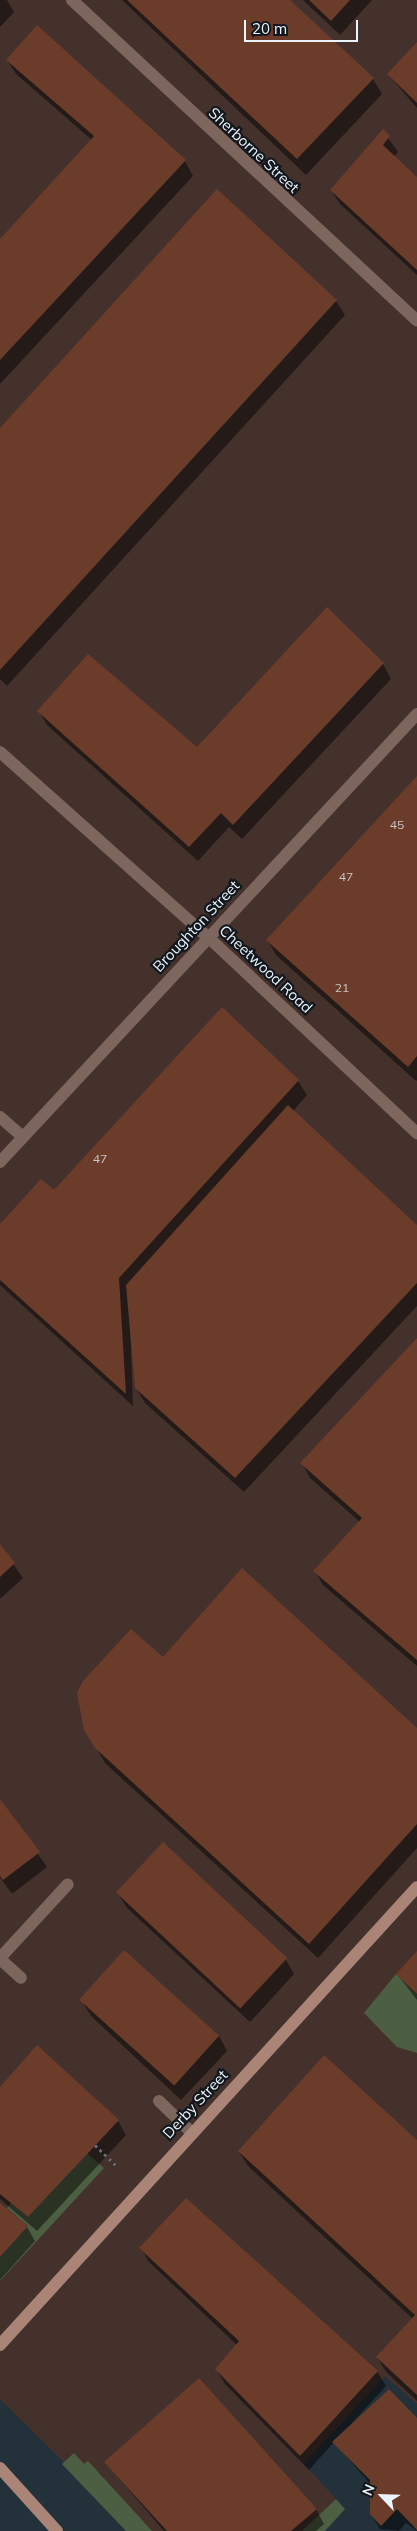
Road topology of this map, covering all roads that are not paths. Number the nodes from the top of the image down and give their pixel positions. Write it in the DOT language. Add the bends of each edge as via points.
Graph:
graph roads {
  1 [pos="72,0"];
  2 [pos="417,321"];
  3 [pos="417,714"];
  4 [pos="0,752"];
  5 [pos="208,936"];
  6 [pos="0,1117"];
  7 [pos="417,1133"];
  8 [pos="23,1137"];
  9 [pos="0,1162"];
  10 [pos="68,1884"];
  11 [pos="417,1888"];
  12 [pos="0,1959"];
  13 [pos="21,1978"];
  14 [pos="159,2101"];
  15 [pos="191,2132"];
  16 [pos="0,2345"];
  17 [pos="0,2468"];
  18 [pos="57,2531"];
  1 -- 2 [label="street, Sherborne Street"];
  3 -- 5 [label="street, Broughton Street"];
  4 -- 5 [label="street, Cheetwood Road"];
  5 -- 7 [label="street, Cheetwood Road"];
  5 -- 8 [label="street, Broughton Street"];
  6 -- 8 [label="street"];
  8 -- 9 [label="street, Broughton Street"];
  10 -- 12 [label="street"];
  11 -- 15 [label="street, Derby Street"];
  12 -- 13 [label="street"];
  14 -- 15 [label="street"];
  15 -- 16 [label="street, Derby Street"];
  17 -- 18 [label="street"];
}
